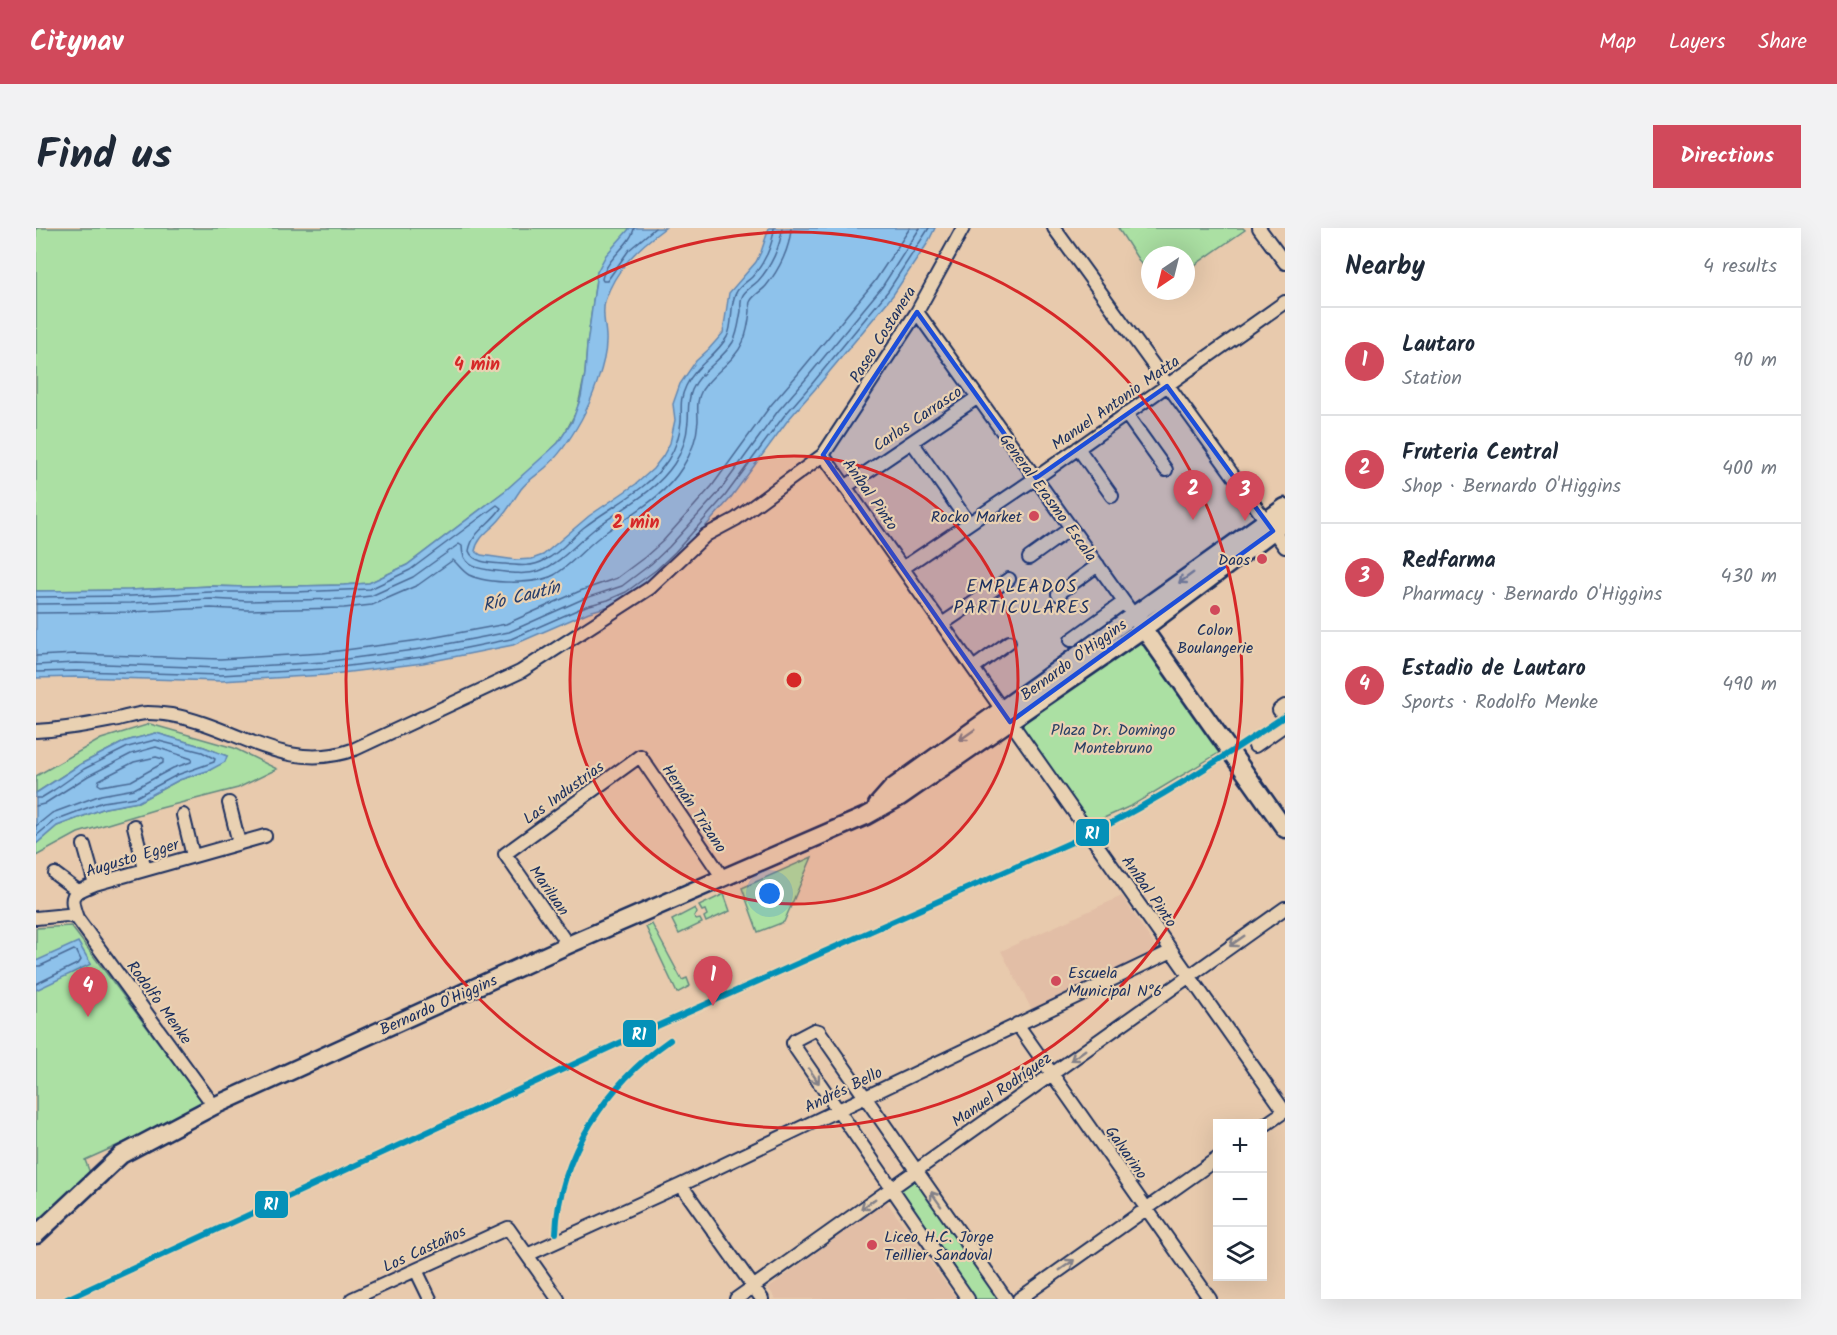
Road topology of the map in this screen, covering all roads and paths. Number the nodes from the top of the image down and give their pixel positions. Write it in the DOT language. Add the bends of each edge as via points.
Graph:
graph roads {
  1 [pos="963,228"];
  2 [pos="1054,228"];
  3 [pos="1259,228"];
  4 [pos="1285,264"];
  5 [pos="1285,302"];
  6 [pos="918,312"];
  7 [pos="1167,386"];
  8 [pos="978,397"];
  9 [pos="1126,414"];
  10 [pos="912,442"];
  11 [pos="1078,448"];
  12 [pos="823,454"];
  13 [pos="1166,470"];
  14 [pos="1035,478"];
  15 [pos="845,487"];
  16 [pos="1112,496"];
  17 [pos="1285,507"];
  18 [pos="969,523"];
  19 [pos="1275,524"];
  20 [pos="1071,528"];
  21 [pos="1285,547"];
  22 [pos="1029,558"];
  23 [pos="1098,566"];
  24 [pos="903,568"];
  25 [pos="1009,579"];
  26 [pos="1058,594"];
  27 [pos="1134,616"];
  28 [pos="942,624"];
  29 [pos="1071,640"];
  30 [pos="1009,642"];
  31 [pos="973,668"];
  32 [pos="1006,716"];
  33 [pos="1285,725"];
  34 [pos="36,731"];
  35 [pos="1255,746"];
  36 [pos="640,756"];
  37 [pos="229,802"];
  38 [pos="183,815"];
  39 [pos="134,826"];
  40 [pos="1285,829"];
  41 [pos="265,836"];
  42 [pos="239,843"];
  43 [pos="84,844"];
  44 [pos="505,854"];
  45 [pos="194,856"];
  46 [pos="145,869"];
  47 [pos="55,874"];
  48 [pos="723,878"];
  49 [pos="95,884"];
  50 [pos="78,891"];
  51 [pos="1285,908"];
  52 [pos="36,918"];
  53 [pos="77,918"];
  54 [pos="568,945"];
  55 [pos="1172,951"];
  56 [pos="1189,975"];
  57 [pos="1017,1024"];
  58 [pos="1052,1073"];
  59 [pos="865,1097"];
  60 [pos="214,1106"];
  61 [pos="838,1111"];
  62 [pos="1285,1111"];
  63 [pos="1267,1124"];
  64 [pos="1213,1162"];
  65 [pos="916,1170"];
  66 [pos="681,1185"];
  67 [pos="891,1188"];
  68 [pos="1147,1209"];
  69 [pos="36,1235"];
  70 [pos="527,1255"];
  71 [pos="416,1270"];
  72 [pos="753,1287"];
  73 [pos="352,1299"];
  74 [pos="430,1299"];
  75 [pos="558,1299"];
  76 [pos="736,1299"];
  77 [pos="762,1299"];
  78 [pos="968,1299"];
  79 [pos="1006,1299"];
  80 [pos="1019,1299"];
  81 [pos="1210,1299"];
  1 -- 6 [label="street, Paseo Costanera"];
  2 -- 7 [label="street"];
  3 -- 4 [label="street"];
  5 -- 7 [label="street, Manuel Antonio Matta"];
  6 -- 8 [label="street, General Erasmo Escala"];
  6 -- 12 [label="street, Paseo Costanera"];
  7 -- 9 [label="street, Manuel Antonio Matta"];
  7 -- 19 [label="street"];
  8 -- 10 [label="street, Carlos Carrasco"];
  8 -- 14 [label="street, General Erasmo Escala"];
  9 -- 11 [label="street, Manuel Antonio Matta"];
  9 -- 13 [label="street"];
  10 -- 15 [label="street, Carlos Carrasco"];
  10 -- 18 [label="street"];
  11 -- 14 [label="street, Manuel Antonio Matta"];
  11 -- 16 [label="street"];
  12 -- 15 [label="street, Aníbal Pinto"];
  12 -- 34 [label="street, Paseo Costanera" via="736,519 706,535 650,588 520,672 346,752 294,756 199,722 148,713"];
  14 -- 18 [label="street, Manuel Antonio Matta"];
  14 -- 20 [label="street, General Erasmo Escala"];
  15 -- 24 [label="street, Aníbal Pinto"];
  17 -- 19 [label="main road, Bernardo O'Higgins"];
  18 -- 24 [label="street, Manuel Antonio Matta"];
  19 -- 21 [label="street"];
  19 -- 27 [label="main road, Bernardo O'Higgins"];
  20 -- 22 [label="street"];
  20 -- 23 [label="street, General Erasmo Escala"];
  23 -- 26 [label="street"];
  23 -- 27 [label="street, General Erasmo Escala"];
  24 -- 28 [label="street, Aníbal Pinto"];
  25 -- 28 [label="street"];
  27 -- 29 [label="street"];
  27 -- 32 [label="main road, Bernardo O'Higgins"];
  27 -- 40 [label="main road, General Erasmo Escala"];
  28 -- 31 [label="street, Aníbal Pinto"];
  30 -- 31 [label="street"];
  31 -- 32 [label="street, Aníbal Pinto"];
  32 -- 48 [label="main road, Bernardo O'Higgins" via="900,797 866,816"];
  32 -- 55 [label="street, Aníbal Pinto"];
  33 -- 35 [label="street"];
  36 -- 44 [label="street, Las Industrias"];
  36 -- 48 [label="street, Hernán Trizano"];
  37 -- 42 [label="street"];
  38 -- 45 [label="street"];
  39 -- 46 [label="street"];
  41 -- 42 [label="street, Augusto Egger"];
  42 -- 45 [label="street, Augusto Egger"];
  43 -- 49 [label="street"];
  44 -- 54 [label="street, Mariluan"];
  45 -- 46 [label="street, Augusto Egger"];
  46 -- 49 [label="street, Augusto Egger"];
  47 -- 50 [label="street"];
  48 -- 54 [label="main road, Bernardo O'Higgins"];
  49 -- 50 [label="street, Augusto Egger"];
  50 -- 53 [label="street, Augusto Egger" via="72,903"];
  51 -- 56 [label="street, Manuel Rodríguez, one-way"];
  52 -- 53 [label="street"];
  53 -- 60 [label="street, Rodolfo Menke"];
  54 -- 60 [label="main road, Bernardo O'Higgins"];
  55 -- 56 [label="street, Aníbal Pinto"];
  55 -- 57 [label="street, Andrés Bello"];
  56 -- 58 [label="street, Manuel Rodríguez, one-way"];
  56 -- 62 [label="street, Aníbal Pinto"];
  57 -- 58 [label="street, Galvarino"];
  57 -- 59 [label="street, Andrés Bello"];
  58 -- 65 [label="street, Manuel Rodríguez"];
  58 -- 68 [label="street, Galvarino"];
  59 -- 61 [label="street, Andrés Bello"];
  59 -- 61 [label="street, one-way" via="819,1031 795,1040 794,1046"];
  59 -- 65 [label="street"];
  60 -- 69 [label="main road, Bernardo O'Higgins" via="121,1155"];
  61 -- 66 [label="street, Andrés Bello"];
  61 -- 67 [label="street"];
  62 -- 63 [label="street"];
  64 -- 68 [label="street"];
  65 -- 67 [label="street, Manuel Rodríguez"];
  79 -- 65 [label="street, one-way"];
  66 -- 70 [label="street, Andrés Bello"];
  66 -- 72 [label="street"];
  67 -- 72 [label="street, Manuel Rodríguez, one-way"];
  67 -- 78 [label="street"];
  80 -- 68 [label="street, one-way"];
  68 -- 81 [label="street, Galvarino"];
  70 -- 71 [label="street, Los Castaños" via="508,1227"];
  70 -- 75 [label="street"];
  71 -- 73 [label="street, Los Castaños"];
  71 -- 74 [label="street"];
  72 -- 76 [label="street, Manuel Rodríguez"];
  72 -- 77 [label="street"];
}
